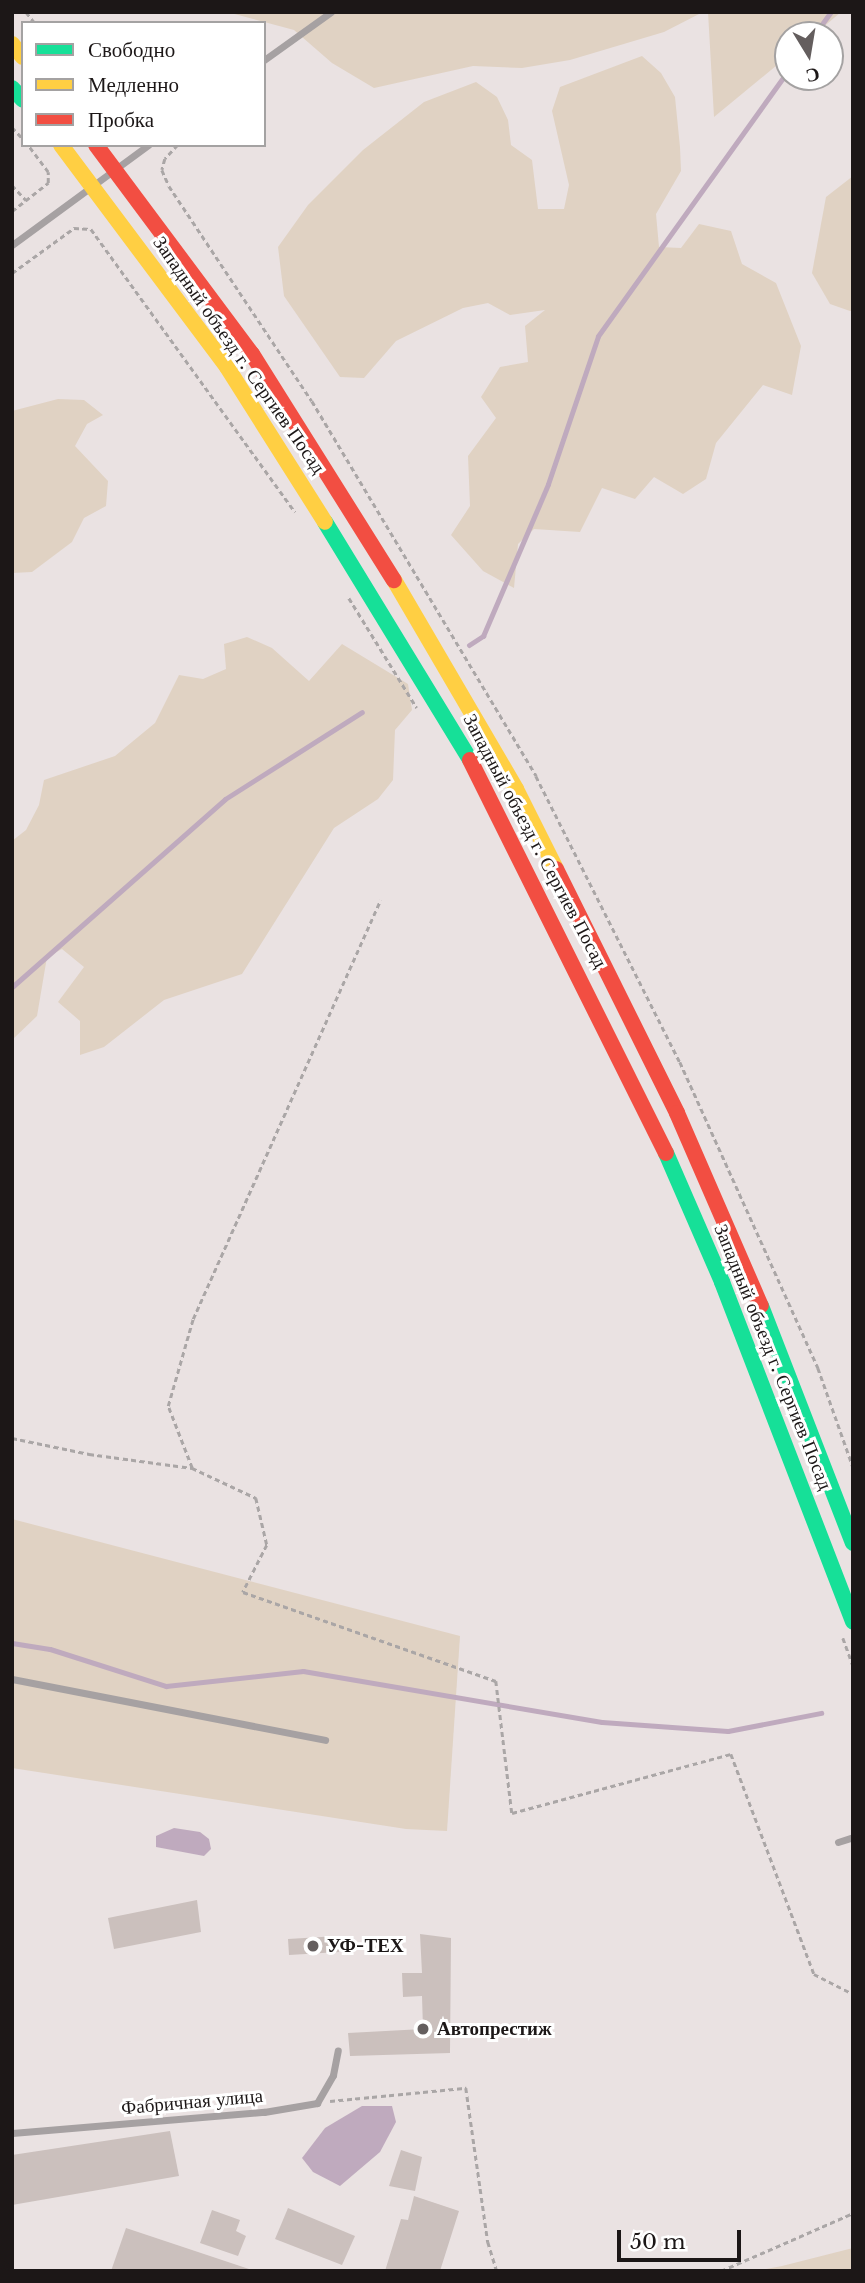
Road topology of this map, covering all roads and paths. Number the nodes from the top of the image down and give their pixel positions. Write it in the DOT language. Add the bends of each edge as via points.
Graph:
graph roads {
  1 [pos="331,12"];
  2 [pos="266,60"];
  3 [pos="29,147"];
  4 [pos="63,147"];
  5 [pos="98,147"];
  6 [pos="145,147"];
  7 [pos="115,169"];
  8 [pos="94,185"];
  9 [pos="12,186"];
  10 [pos="26,200"];
  11 [pos="12,211"];
  12 [pos="12,245"];
  13 [pos="12,273"];
  14 [pos="296,514"];
  15 [pos="348,595"];
  16 [pos="419,711"];
  17 [pos="380,900"];
  18 [pos="12,1438"];
  19 [pos="192,1468"];
  20 [pos="853,1543"];
  21 [pos="853,1622"];
  22 [pos="842,1634"];
  23 [pos="853,1665"];
  24 [pos="12,1679"];
  25 [pos="325,1740"];
  26 [pos="853,1837"];
  27 [pos="838,1842"];
  28 [pos="853,1994"];
  29 [pos="338,2050"];
  30 [pos="317,2103"];
  31 [pos="12,2133"];
  32 [pos="853,2213"];
  33 [pos="497,2271"];
  34 [pos="721,2271"];
  1 -- 2 [label="lane"];
  3 -- 10 [label="path" via="48,172 48,183"];
  4 -- 8 [label="main road, Западный объезд г. Сергиев Посад"];
  5 -- 7 [label="main road, Западный объезд г. Сергиев Посад"];
  6 -- 7 [label="lane"];
  7 -- 8 [label="lane"];
  7 -- 20 [label="main road, Западный объезд г. Сергиев Посад" via="259,366 438,650 516,789 677,1113 746,1269"];
  8 -- 12 [label="lane"];
  8 -- 21 [label="main road, Западный объезд г. Сергиев Посад" via="227,367 321,512 420,671 495,804 660,1138 722,1282"];
  9 -- 10 [label="path"];
  10 -- 11 [label="path"];
  13 -- 14 [label="path" via="74,228 91,229"];
  15 -- 16 [label="path"];
  17 -- 19 [label="path" via="193,1319 168,1406"];
  18 -- 19 [label="path"];
  19 -- 28 [label="path" via="256,1498 267,1545 243,1592 496,1681 512,1813 731,1754 814,1974"];
  22 -- 23 [label="path"];
  24 -- 25 [label="lane"];
  26 -- 27 [label="lane"];
  29 -- 30 [label="lane" via="333,2074"];
  30 -- 31 [label="lane, Фабричная улица" via="264,2112"];
  30 -- 33 [label="path" via="466,2088 488,2242"];
  32 -- 34 [label="path"];
}
